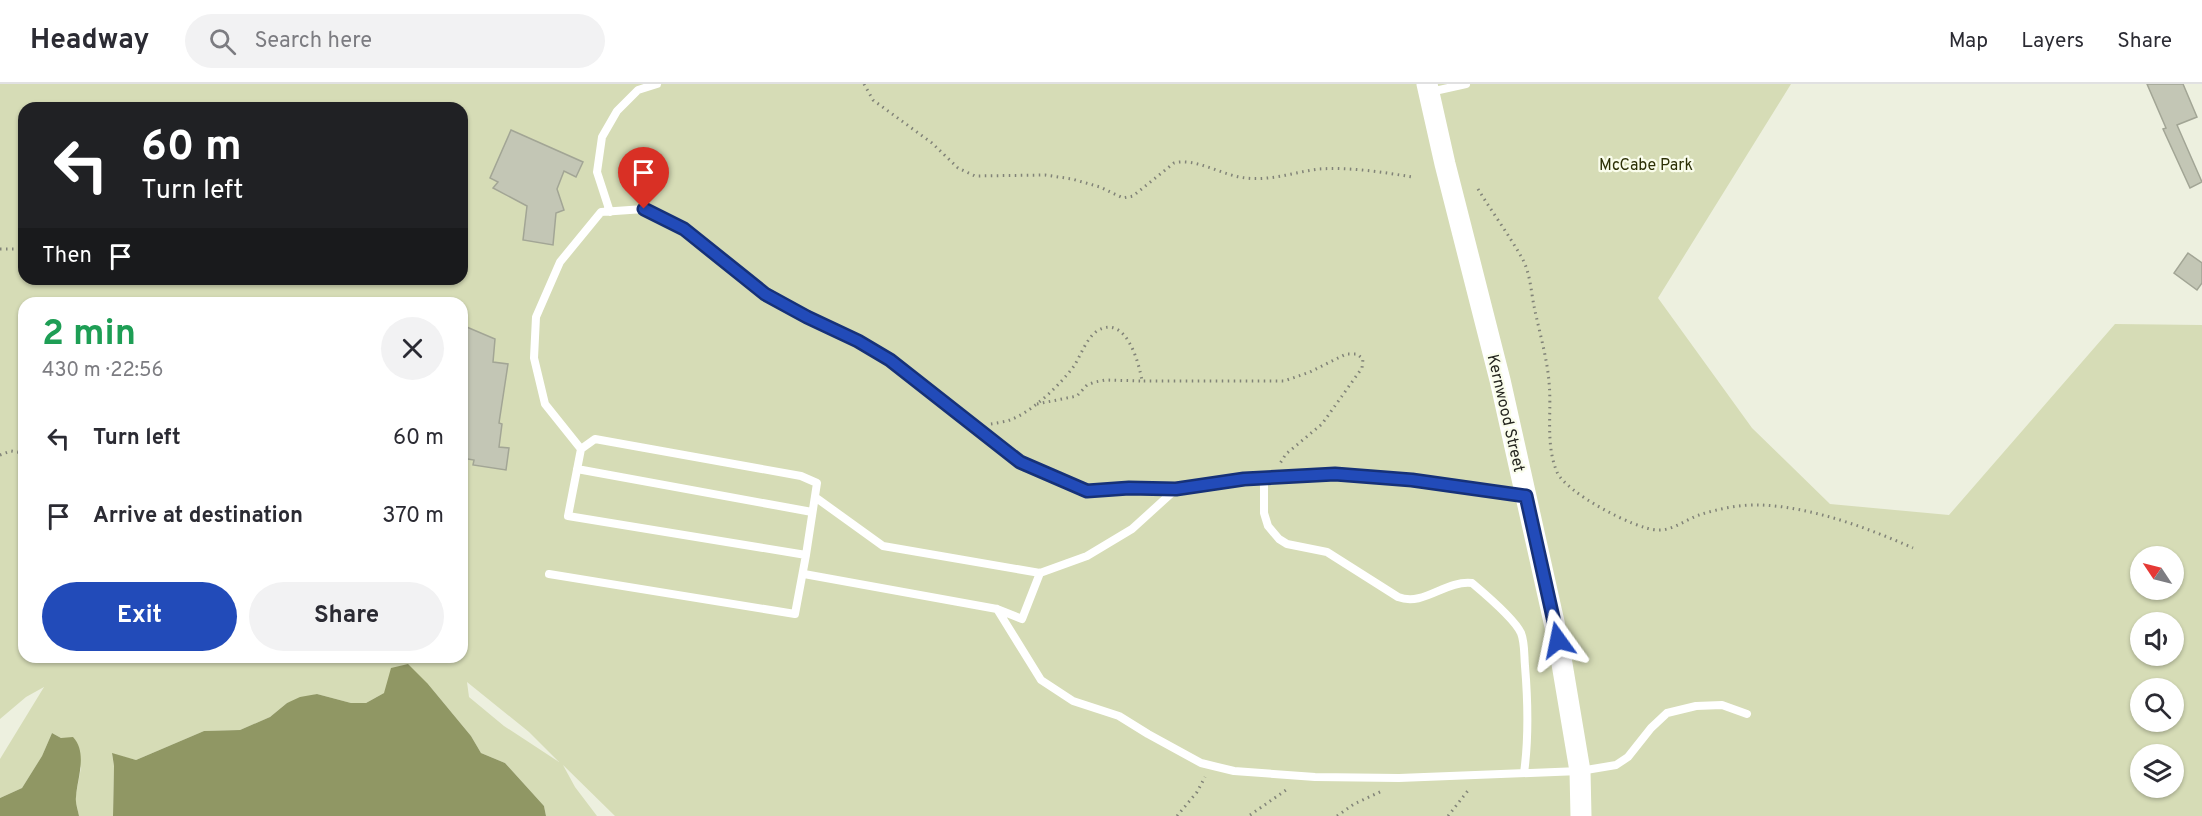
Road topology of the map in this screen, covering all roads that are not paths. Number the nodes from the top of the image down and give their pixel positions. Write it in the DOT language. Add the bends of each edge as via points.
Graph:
graph roads {
  1 [pos="657,84"];
  2 [pos="1466,84"];
  3 [pos="1428,88"];
  4 [pos="610,212"];
  5 [pos="581,449"];
  6 [pos="577,469"];
  7 [pos="1264,478"];
  8 [pos="1176,489"];
  9 [pos="1526,496"];
  10 [pos="815,497"];
  11 [pos="812,512"];
  12 [pos="806,555"];
  13 [pos="1040,573"];
  14 [pos="549,574"];
  15 [pos="804,574"];
  16 [pos="998,609"];
  17 [pos="1747,714"];
  18 [pos="1580,771"];
  19 [pos="1524,773"];
  20 [pos="1581,816"];
  1 -- 4 [label="lane" via="638,90 617,111 602,137 597,172"];
  2 -- 3 [label="lane"];
  3 -- 9 [label="main road, Kernwood Street"];
  4 -- 5 [label="lane" via="601,212 560,262 536,317 534,358 545,404"];
  4 -- 8 [label="lane" via="644,209 684,229 765,294 890,360 1020,462 1087,491"];
  5 -- 6 [label="lane"];
  5 -- 10 [label="lane" via="595,439 801,476 817,483"];
  6 -- 11 [label="lane"];
  6 -- 12 [label="lane" via="568,516"];
  7 -- 8 [label="lane"];
  7 -- 9 [label="lane" via="1335,474"];
  7 -- 19 [label="lane" via="1268,525 1287,544 1327,552 1409,601 1452,584 1472,583 1513,623 1521,633 1529,709"];
  8 -- 13 [label="lane" via="1132,528 1087,556"];
  9 -- 18 [label="main road, Kernwood Street" via="1558,640"];
  10 -- 11 [label="lane"];
  10 -- 13 [label="lane" via="883,546"];
  11 -- 12 [label="lane"];
  12 -- 15 [label="lane"];
  13 -- 16 [label="lane" via="1022,619"];
  14 -- 15 [label="lane" via="795,614"];
  15 -- 16 [label="lane"];
  16 -- 19 [label="lane" via="1041,680 1073,702 1119,716 1201,762 1234,771 1305,777"];
  17 -- 18 [label="lane" via="1722,705 1696,706 1667,714 1616,765"];
  18 -- 19 [label="lane"];
  18 -- 20 [label="main road, Kernwood Street"];
}
